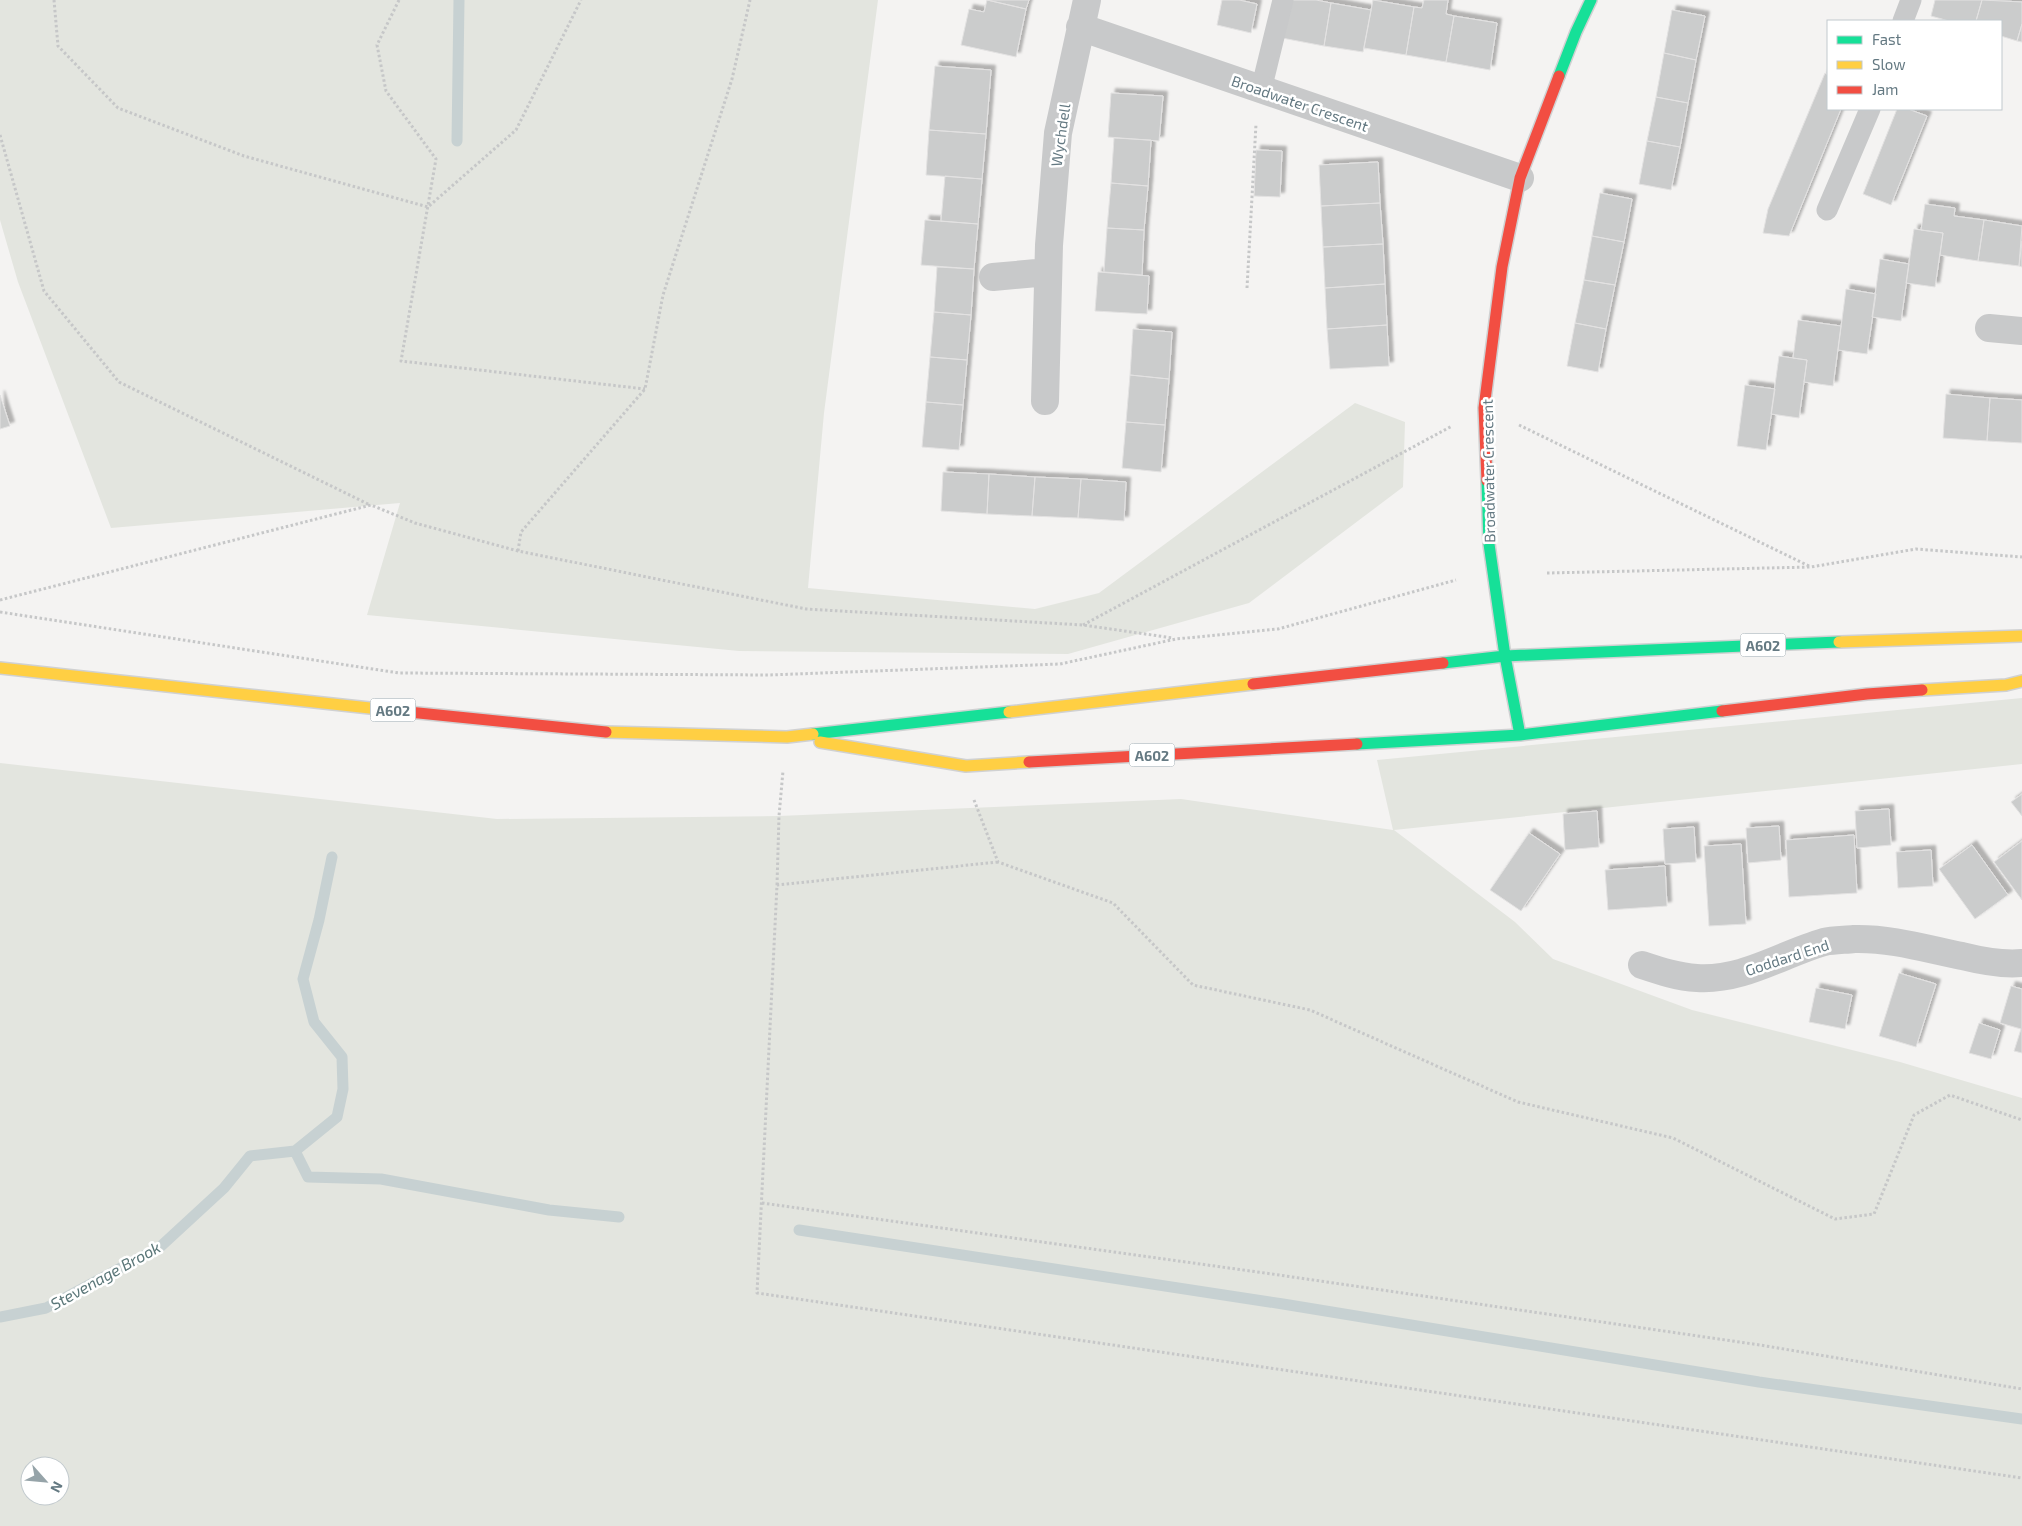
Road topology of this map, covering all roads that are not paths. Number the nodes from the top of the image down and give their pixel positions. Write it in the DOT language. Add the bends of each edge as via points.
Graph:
graph roads {
  1 [pos="1087,0"];
  2 [pos="1283,0"];
  3 [pos="1591,0"];
  4 [pos="1911,0"];
  5 [pos="1903,20"];
  6 [pos="1080,27"];
  7 [pos="1260,90"];
  8 [pos="1870,110"];
  9 [pos="1520,178"];
  10 [pos="1828,210"];
  11 [pos="1048,272"];
  12 [pos="993,277"];
  13 [pos="1989,328"];
  14 [pos="2022,330"];
  15 [pos="1045,401"];
  16 [pos="2022,636"];
  17 [pos="1505,656"];
  18 [pos="0,668"];
  19 [pos="2022,681"];
  20 [pos="1520,735"];
  21 [pos="787,736"];
  22 [pos="2022,964"];
  23 [pos="1642,965"];
  1 -- 6 [label="street, Wychdell"];
  2 -- 7 [label="lane"];
  3 -- 9 [label="main road, Broadwater Crescent"];
  4 -- 5 [label="lane"];
  6 -- 7 [label="street, Broadwater Crescent"];
  6 -- 11 [label="street, Wychdell" via="1058,133"];
  7 -- 9 [label="street, Broadwater Crescent"];
  8 -- 10 [label="lane"];
  9 -- 17 [label="main road, Broadwater Crescent" via="1502,267 1484,408 1489,544"];
  11 -- 12 [label="street"];
  11 -- 15 [label="street, Wychdell"];
  13 -- 14 [label="street"];
  16 -- 17 [label="main road, A602"];
  17 -- 20 [label="main road, Broadwater Crescent"];
  17 -- 21 [label="main road, A602"];
  18 -- 21 [label="main road, A602" via="594,732"];
  19 -- 20 [label="main road, A602" via="2006,685 1867,694"];
  20 -- 21 [label="main road, A602" via="966,766"];
  22 -- 23 [label="street, Goddard End" via="1993,963 1904,944 1854,939 1825,942 1722,977 1674,975"];
}
